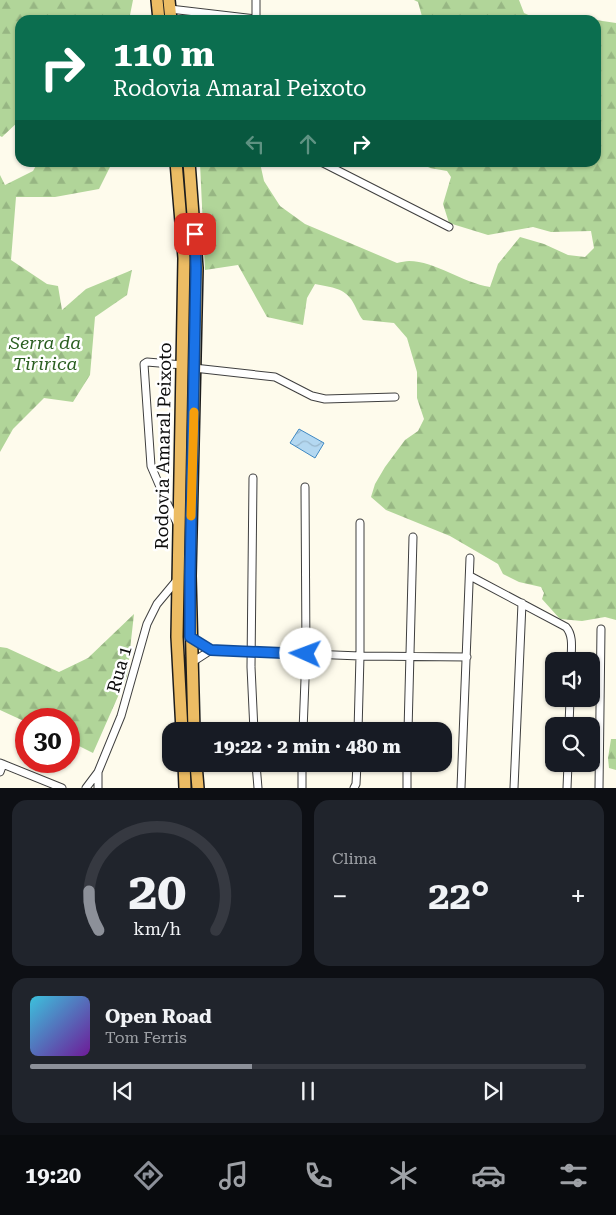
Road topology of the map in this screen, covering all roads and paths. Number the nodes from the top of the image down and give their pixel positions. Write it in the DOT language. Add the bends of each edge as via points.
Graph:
graph roads {
  1 [pos="157,0"];
  2 [pos="256,0"];
  3 [pos="170,10"];
  4 [pos="158,15"];
  5 [pos="218,15"];
  6 [pos="256,15"];
  7 [pos="176,167"];
  8 [pos="189,167"];
  9 [pos="331,167"];
  10 [pos="449,227"];
  11 [pos="183,365"];
  12 [pos="194,368"];
  13 [pos="395,397"];
  14 [pos="253,478"];
  15 [pos="305,487"];
  16 [pos="180,494"];
  17 [pos="167,503"];
  18 [pos="360,523"];
  19 [pos="179,527"];
  20 [pos="413,537"];
  21 [pos="470,558"];
  22 [pos="470,576"];
  23 [pos="178,580"];
  24 [pos="522,603"];
  25 [pos="601,629"];
  26 [pos="190,637"];
  27 [pos="211,650"];
  28 [pos="252,652"];
  29 [pos="571,652"];
  30 [pos="306,654"];
  31 [pos="360,656"];
  32 [pos="410,656"];
  33 [pos="467,657"];
  34 [pos="191,663"];
  35 [pos="182,722"];
  36 [pos="194,722"];
  37 [pos="253,722"];
  38 [pos="303,722"];
  39 [pos="358,722"];
  40 [pos="408,722"];
  41 [pos="2,764"];
  42 [pos="0,772"];
  43 [pos="98,772"];
  44 [pos="184,772"];
  45 [pos="197,772"];
  46 [pos="257,772"];
  47 [pos="302,772"];
  48 [pos="357,772"];
  49 [pos="407,772"];
  50 [pos="568,772"];
  51 [pos="358,786"];
  52 [pos="62,788"];
  53 [pos="86,788"];
  54 [pos="98,788"];
  55 [pos="185,788"];
  56 [pos="198,788"];
  57 [pos="258,788"];
  58 [pos="302,788"];
  59 [pos="407,788"];
  60 [pos="461,788"];
  61 [pos="514,788"];
  62 [pos="567,788"];
  63 [pos="599,788"];
  1 -- 4 [label="highway"];
  2 -- 6 [label="street"];
  3 -- 5 [label="street"];
  7 -- 11 [label="highway, Rodovia Amaral Peixoto" via="184,258"];
  8 -- 12 [label="highway, Rodovia Amaral Peixoto" via="196,268"];
  9 -- 10 [label="street"];
  11 -- 16 [label="highway, Rodovia Amaral Peixoto"];
  11 -- 17 [label="street" via="144,364 151,466"];
  12 -- 13 [label="street" via="275,377 324,399"];
  12 -- 26 [label="highway, Rodovia Amaral Peixoto"];
  14 -- 28 [label="street"];
  15 -- 30 [label="street"];
  16 -- 17 [label="street"];
  16 -- 19 [label="highway, Rodovia Amaral Peixoto"];
  17 -- 19 [label="street"];
  18 -- 31 [label="street"];
  19 -- 23 [label="highway, Rodovia Amaral Peixoto"];
  20 -- 32 [label="street"];
  21 -- 22 [label="street"];
  22 -- 24 [label="street"];
  22 -- 33 [label="street"];
  23 -- 35 [label="highway, Rodovia Amaral Peixoto"];
  23 -- 43 [label="street, Rua 1" via="157,604 147,624 121,716"];
  24 -- 29 [label="street" via="568,630"];
  24 -- 61 [label="street"];
  25 -- 63 [label="street"];
  26 -- 27 [label="street"];
  26 -- 34 [label="highway, Rodovia Amaral Peixoto"];
  27 -- 28 [label="street"];
  27 -- 34 [label="street"];
  28 -- 30 [label="street"];
  28 -- 37 [label="street"];
  30 -- 31 [label="street"];
  30 -- 38 [label="street"];
  31 -- 32 [label="street"];
  31 -- 39 [label="street"];
  32 -- 33 [label="street"];
  32 -- 40 [label="street"];
  33 -- 60 [label="street"];
  34 -- 36 [label="highway, Rodovia Amaral Peixoto"];
  41 -- 42 [label="street"];
  41 -- 52 [label="street"];
  43 -- 53 [label="street, Rua 1"];
  43 -- 54 [label="street, Rua 1"];
  44 -- 55 [label="highway"];
  45 -- 56 [label="highway"];
  46 -- 57 [label="street"];
  47 -- 58 [label="street"];
  48 -- 51 [label="street"];
  49 -- 59 [label="street"];
  50 -- 62 [label="street"];
}
